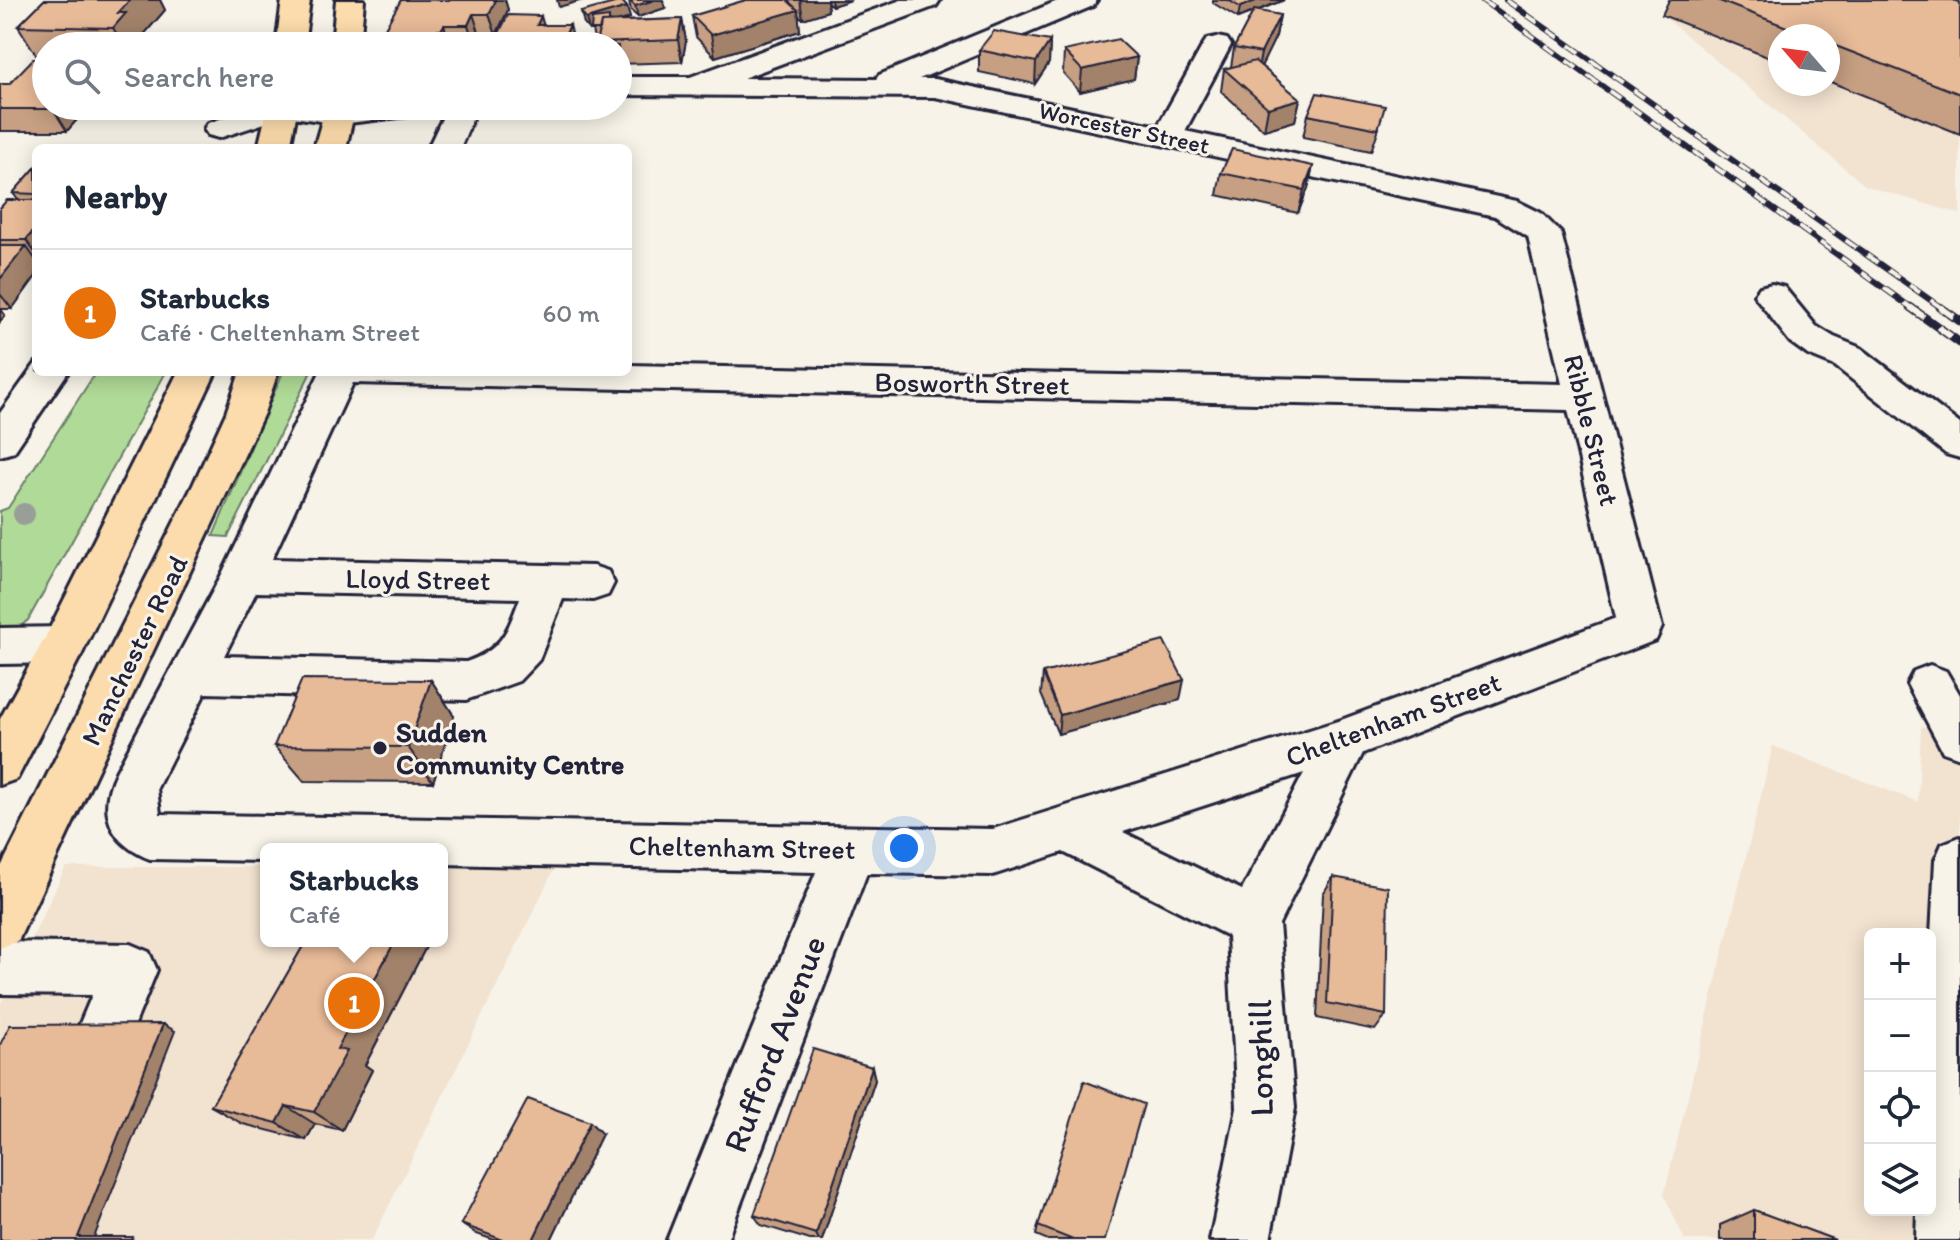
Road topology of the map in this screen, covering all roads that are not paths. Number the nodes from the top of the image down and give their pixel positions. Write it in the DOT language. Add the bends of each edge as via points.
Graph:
graph roads {
  1 [pos="296,0"];
  2 [pos="350,0"];
  3 [pos="925,0"];
  4 [pos="1083,0"];
  5 [pos="292,32"];
  6 [pos="347,32"];
  7 [pos="1217,45"];
  8 [pos="632,86"];
  9 [pos="693,86"];
  10 [pos="872,88"];
  11 [pos="242,120"];
  12 [pos="281,120"];
  13 [pos="337,120"];
  14 [pos="457,120"];
  15 [pos="217,128"];
  16 [pos="1167,137"];
  17 [pos="275,144"];
  18 [pos="331,144"];
  19 [pos="446,144"];
  20 [pos="1544,233"];
  21 [pos="1772,295"];
  22 [pos="46,376"];
  23 [pos="195,376"];
  24 [pos="258,376"];
  25 [pos="337,376"];
  26 [pos="555,376"];
  27 [pos="1584,397"];
  28 [pos="0,442"];
  29 [pos="1960,444"];
  30 [pos="243,575"];
  31 [pos="548,582"];
  32 [pos="593,583"];
  33 [pos="1640,627"];
  34 [pos="64,645"];
  35 [pos="0,646"];
  36 [pos="192,674"];
  37 [pos="1930,684"];
  38 [pos="1960,738"];
  39 [pos="1346,739"];
  40 [pos="0,764"];
  41 [pos="1066,829"];
  42 [pos="851,848"];
  43 [pos="1960,860"];
  44 [pos="1253,922"];
  45 [pos="0,923"];
  46 [pos="0,968"];
  47 [pos="64,1128"];
  48 [pos="697,1240"];
  49 [pos="1240,1240"];
  50 [pos="1946,1240"];
  1 -- 5 [label="highway"];
  2 -- 6 [label="highway"];
  3 -- 9 [label="street"];
  4 -- 10 [label="street"];
  7 -- 16 [label="street"];
  8 -- 9 [label="street, Worcester Street"];
  9 -- 10 [label="street, Worcester Street"];
  10 -- 16 [label="street, Worcester Street" via="935,88"];
  11 -- 15 [label="street"];
  12 -- 17 [label="highway"];
  13 -- 18 [label="highway"];
  14 -- 19 [label="street"];
  16 -- 20 [label="street, Worcester Street" via="1505,208"];
  20 -- 27 [label="street, Ribble Street"];
  21 -- 29 [label="street" via="1803,334 1848,357"];
  22 -- 28 [label="street"];
  23 -- 34 [label="highway"];
  24 -- 45 [label="highway, Manchester Road" via="200,513"];
  25 -- 30 [label="street, Cheltenham Street"];
  26 -- 27 [label="street, Bosworth Street"];
  27 -- 33 [label="street, Ribble Street"];
  30 -- 31 [label="street, Lloyd Street"];
  30 -- 36 [label="street, Cheltenham Street"];
  31 -- 32 [label="street, Lloyd Street"];
  31 -- 36 [label="street" via="523,647 503,668 466,681"];
  33 -- 39 [label="street, Cheltenham Street"];
  34 -- 35 [label="street"];
  34 -- 40 [label="highway"];
  36 -- 42 [label="street, Cheltenham Street" via="133,787 133,821 150,836"];
  37 -- 38 [label="street"];
  39 -- 41 [label="street, Cheltenham Street"];
  39 -- 44 [label="street"];
  41 -- 42 [label="street, Cheltenham Street" via="993,852"];
  41 -- 44 [label="street"];
  42 -- 48 [label="street, Rufford Avenue"];
  43 -- 50 [label="street"];
  44 -- 49 [label="street, Longhill" via="1266,1108"];
  46 -- 47 [label="street" via="130,970"];
}
